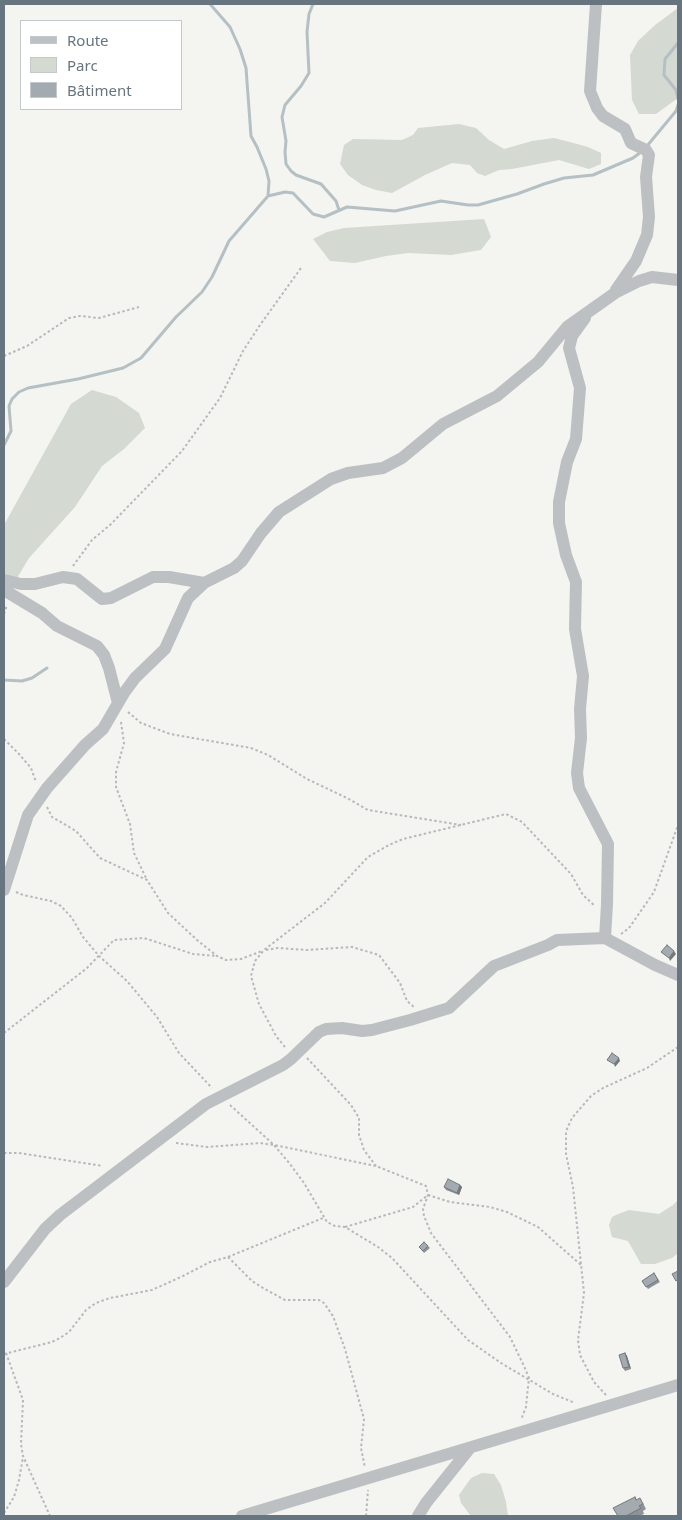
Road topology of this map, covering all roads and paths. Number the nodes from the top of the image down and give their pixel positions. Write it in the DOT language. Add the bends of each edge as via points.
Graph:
graph roads {
  1 [pos="596,4"];
  2 [pos="301,268"];
  3 [pos="678,280"];
  4 [pos="615,292"];
  5 [pos="139,307"];
  6 [pos="588,312"];
  7 [pos="4,356"];
  8 [pos="63,577"];
  9 [pos="4,580"];
  10 [pos="204,583"];
  11 [pos="4,590"];
  12 [pos="118,703"];
  13 [pos="4,739"];
  14 [pos="41,797"];
  15 [pos="464,825"];
  16 [pos="678,825"];
  17 [pos="147,880"];
  18 [pos="4,888"];
  19 [pos="606,916"];
  20 [pos="623,933"];
  21 [pos="605,938"];
  22 [pos="264,950"];
  23 [pos="99,956"];
  24 [pos="217,956"];
  25 [pos="678,975"];
  26 [pos="432,1014"];
  27 [pos="4,1033"];
  28 [pos="678,1047"];
  29 [pos="298,1053"];
  30 [pos="220,1096"];
  31 [pos="175,1142"];
  32 [pos="274,1145"];
  33 [pos="4,1153"];
  34 [pos="376,1166"];
  35 [pos="120,1169"];
  36 [pos="428,1195"];
  37 [pos="324,1218"];
  38 [pos="344,1227"];
  39 [pos="228,1257"];
  40 [pos="582,1266"];
  41 [pos="4,1282"];
  42 [pos="5,1354"];
  43 [pos="529,1378"];
  44 [pos="678,1386"];
  45 [pos="583,1403"];
  46 [pos="618,1404"];
  47 [pos="520,1422"];
  48 [pos="470,1448"];
  49 [pos="23,1456"];
  50 [pos="368,1480"];
  51 [pos="4,1513"];
  52 [pos="50,1516"];
  53 [pos="242,1516"];
  54 [pos="366,1516"];
  55 [pos="418,1516"];
  1 -- 4 [label="street" via="590,91 604,116 624,129 631,143 649,155 647,235 636,261"];
  2 -- 8 [label="path" via="256,331 220,398 182,451 92,540"];
  3 -- 4 [label="street" via="652,277"];
  4 -- 6 [label="street"];
  5 -- 7 [label="path" via="99,318 69,318 27,346"];
  6 -- 10 [label="street" via="566,327 538,362 497,396 443,424 402,458 383,468 331,478 279,512 234,568"];
  6 -- 19 [label="street" via="568,348 580,388 576,438 567,462 559,502 559,523 576,582 575,629 583,676 577,773 579,788 608,844"];
  8 -- 9 [label="street" via="35,584"];
  8 -- 10 [label="street" via="77,578 102,599 111,598 153,578 169,577"];
  10 -- 12 [label="street" via="188,598 165,649 135,678"];
  11 -- 12 [label="street" via="57,626 97,646 110,668"];
  12 -- 14 [label="street" via="103,729 85,745"];
  12 -- 15 [label="path" via="140,723 170,734 251,748 268,755 368,810"];
  12 -- 17 [label="path" via="124,743 116,772 116,788 130,824 134,854"];
  13 -- 14 [label="path" via="31,768"];
  14 -- 17 [label="path" via="52,817 76,831 100,858"];
  14 -- 18 [label="street" via="28,815"];
  15 -- 19 [label="path" via="506,814 515,816 571,874 583,895"];
  15 -- 22 [label="path" via="403,839 368,857 325,903"];
  16 -- 20 [label="path" via="654,892"];
  17 -- 24 [label="path" via="168,913"];
  18 -- 23 [label="path" via="61,906"];
  19 -- 20 [label="path"];
  19 -- 21 [label="street"];
  20 -- 21 [label="path"];
  21 -- 25 [label="street"];
  21 -- 26 [label="street" via="556,940 508,959 494,966 449,1008"];
  22 -- 24 [label="path" via="241,959 226,960"];
  22 -- 26 [label="path" via="352,948 379,955 400,982 408,1001 417,1010"];
  22 -- 29 [label="path" via="255,962 251,976 260,1004 282,1046"];
  23 -- 24 [label="path" via="114,940 144,938 193,954"];
  23 -- 27 [label="path"];
  23 -- 30 [label="path" via="127,981 157,1017 179,1053"];
  26 -- 29 [label="street" via="362,1031 326,1029"];
  28 -- 40 [label="path" via="647,1068 591,1096 572,1118 566,1131 566,1154"];
  29 -- 30 [label="street" via="283,1065"];
  29 -- 34 [label="path" via="308,1058 360,1118 359,1135 364,1150"];
  30 -- 32 [label="path"];
  30 -- 35 [label="street"];
  31 -- 32 [label="path" via="207,1147"];
  32 -- 34 [label="path"];
  32 -- 37 [label="path" via="304,1183"];
  33 -- 35 [label="path"];
  34 -- 36 [label="path" via="426,1186"];
  35 -- 41 [label="street" via="45,1229"];
  36 -- 38 [label="path" via="413,1207"];
  36 -- 40 [label="path" via="507,1212 538,1227"];
  36 -- 43 [label="path" via="423,1209 431,1233 510,1337"];
  37 -- 38 [label="path" via="335,1226"];
  37 -- 39 [label="path"];
  38 -- 43 [label="path" via="392,1258 468,1340"];
  39 -- 42 [label="path" via="210,1262 152,1290 96,1303 60,1338"];
  39 -- 50 [label="path" via="263,1288 285,1300 319,1300 333,1316 364,1418 361,1448"];
  40 -- 46 [label="path" via="584,1293 578,1340 580,1355 594,1382"];
  42 -- 49 [label="path" via="23,1400"];
  43 -- 45 [label="path" via="553,1394 574,1403"];
  43 -- 47 [label="path" via="526,1407"];
  44 -- 46 [label="street"];
  46 -- 48 [label="street"];
  48 -- 50 [label="street"];
  48 -- 55 [label="street"];
  49 -- 51 [label="path" via="14,1497"];
  49 -- 52 [label="path"];
  50 -- 53 [label="street"];
  50 -- 54 [label="path"];
}
